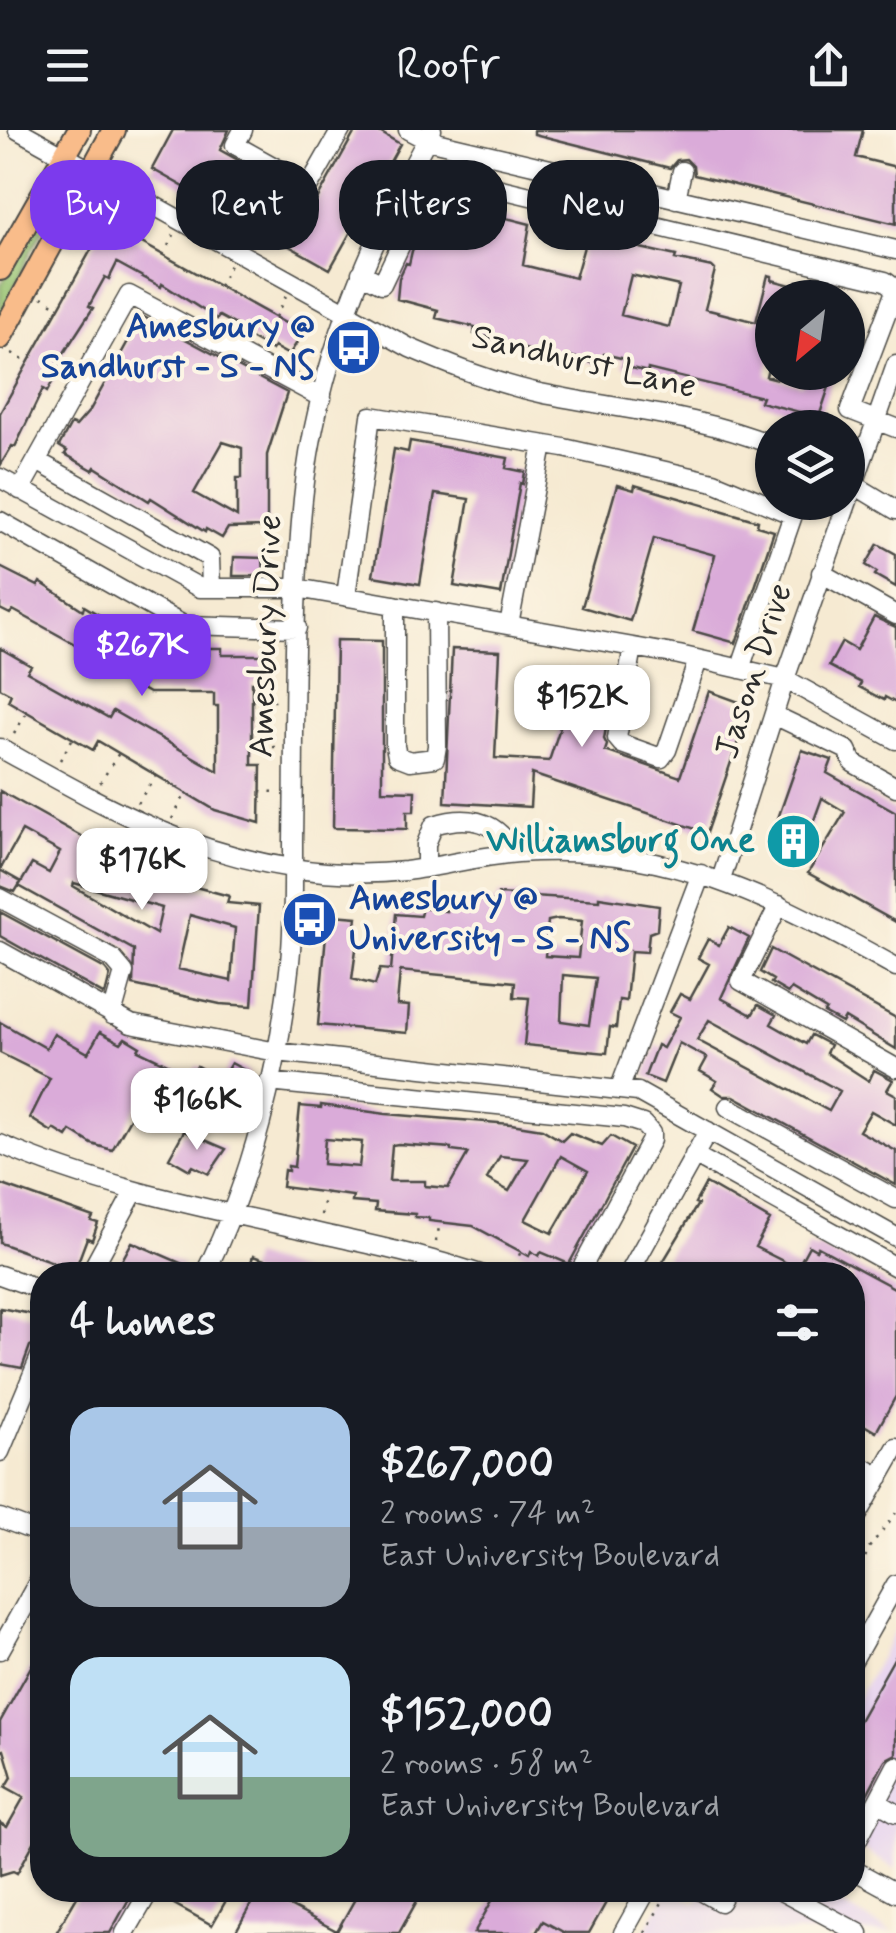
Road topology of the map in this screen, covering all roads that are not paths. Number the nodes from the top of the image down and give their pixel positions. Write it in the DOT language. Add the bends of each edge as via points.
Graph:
graph roads {
  1 [pos="18,130"];
  2 [pos="79,130"];
  3 [pos="114,130"];
  4 [pos="243,130"];
  5 [pos="342,130"];
  6 [pos="408,130"];
  7 [pos="429,135"];
  8 [pos="55,144"];
  9 [pos="77,160"];
  10 [pos="98,160"];
  11 [pos="416,160"];
  12 [pos="682,172"];
  13 [pos="507,190"];
  14 [pos="676,198"];
  15 [pos="156,207"];
  16 [pos="51,250"];
  17 [pos="372,250"];
  18 [pos="398,250"];
  19 [pos="896,250"];
  20 [pos="0,269"];
  21 [pos="361,273"];
  22 [pos="894,287"];
  23 [pos="345,312"];
  24 [pos="3,344"];
  25 [pos="896,364"];
  26 [pos="322,398"];
  27 [pos="876,419"];
  28 [pos="896,428"];
  29 [pos="755,438"];
  30 [pos="542,445"];
  31 [pos="865,447"];
  32 [pos="36,461"];
  33 [pos="0,478"];
  34 [pos="20,490"];
  35 [pos="865,491"];
  36 [pos="896,510"];
  37 [pos="0,520"];
  38 [pos="839,520"];
  39 [pos="821,573"];
  40 [pos="211,588"];
  41 [pos="297,588"];
  42 [pos="346,596"];
  43 [pos="395,605"];
  44 [pos="436,612"];
  45 [pos="896,615"];
  46 [pos="509,625"];
  47 [pos="297,628"];
  48 [pos="633,647"];
  49 [pos="698,660"];
  50 [pos="740,669"];
  51 [pos="785,679"];
  52 [pos="774,715"];
  53 [pos="896,740"];
  54 [pos="7,742"];
  55 [pos="896,787"];
  56 [pos="515,853"];
  57 [pos="293,868"];
  58 [pos="426,868"];
  59 [pos="701,874"];
  60 [pos="721,880"];
  61 [pos="0,898"];
  62 [pos="780,905"];
  63 [pos="0,951"];
  64 [pos="896,967"];
  65 [pos="112,1014"];
  66 [pos="276,1052"];
  67 [pos="896,1068"];
  68 [pos="269,1082"];
  69 [pos="619,1090"];
  70 [pos="728,1107"];
  71 [pos="708,1131"];
  72 [pos="0,1144"];
  73 [pos="694,1155"];
  74 [pos="134,1192"];
  75 [pos="896,1199"];
  76 [pos="231,1213"];
  77 [pos="896,1236"];
  78 [pos="96,1262"];
  79 [pos="211,1262"];
  80 [pos="435,1262"];
  81 [pos="585,1262"];
  82 [pos="635,1262"];
  83 [pos="896,1267"];
  84 [pos="0,1275"];
  85 [pos="30,1286"];
  86 [pos="30,1379"];
  87 [pos="0,1400"];
  88 [pos="19,1404"];
  89 [pos="896,1448"];
  90 [pos="0,1452"];
  91 [pos="865,1468"];
  92 [pos="880,1476"];
  93 [pos="865,1503"];
  94 [pos="0,1518"];
  95 [pos="30,1529"];
  96 [pos="896,1584"];
  97 [pos="30,1596"];
  98 [pos="865,1639"];
  99 [pos="0,1650"];
  100 [pos="896,1766"];
  101 [pos="877,1802"];
  102 [pos="896,1813"];
  103 [pos="865,1825"];
  104 [pos="865,1876"];
  105 [pos="896,1893"];
  106 [pos="143,1902"];
  107 [pos="640,1902"];
  108 [pos="802,1902"];
  109 [pos="125,1933"];
  110 [pos="623,1933"];
  111 [pos="859,1933"];
  1 -- 8 [label="street, Sandhurst Lane"];
  2 -- 8 [label="main road"];
  3 -- 10 [label="main road"];
  4 -- 5 [label="street" via="235,145 308,186"];
  6 -- 7 [label="street"];
  7 -- 11 [label="street, Amesbury Drive"];
  7 -- 14 [label="street"];
  8 -- 9 [label="street, Sandhurst Lane"];
  8 -- 20 [label="main road"];
  12 -- 14 [label="street"];
  13 -- 22 [label="street"];
  14 -- 19 [label="street"];
  15 -- 23 [label="street, Sandhurst Lane"];
  16 -- 24 [label="main road"];
  17 -- 21 [label="street, Amesbury Drive"];
  18 -- 21 [label="street" via="382,284"];
  21 -- 23 [label="street, Amesbury Drive"];
  22 -- 27 [label="street" via="850,410"];
  23 -- 26 [label="street, Amesbury Drive"];
  23 -- 29 [label="street, Sandhurst Lane" via="410,348 508,386 680,416"];
  25 -- 27 [label="street"];
  26 -- 32 [label="street" via="129,294"];
  26 -- 41 [label="street, Amesbury Drive" via="303,498"];
  27 -- 28 [label="street"];
  27 -- 31 [label="street"];
  30 -- 42 [label="street" via="371,416"];
  30 -- 46 [label="street"];
  30 -- 50 [label="street" via="714,482 793,516"];
  32 -- 34 [label="street"];
  32 -- 40 [label="street" via="210,558"];
  33 -- 34 [label="street"];
  34 -- 40 [label="street" via="176,577"];
  35 -- 36 [label="street"];
  37 -- 47 [label="street" via="183,625"];
  38 -- 39 [label="street, Jason Drive"];
  39 -- 45 [label="street"];
  39 -- 51 [label="street, Jason Drive"];
  40 -- 41 [label="street"];
  41 -- 42 [label="street"];
  41 -- 47 [label="street, Amesbury Drive"];
  42 -- 43 [label="street"];
  43 -- 44 [label="street"];
  43 -- 44 [label="street" via="395,746 397,756 410,762 435,758 438,746"];
  44 -- 46 [label="street"];
  46 -- 48 [label="street"];
  47 -- 57 [label="street, Amesbury Drive"];
  48 -- 49 [label="street"];
  48 -- 49 [label="street" via="618,738 661,758"];
  49 -- 50 [label="street"];
  50 -- 51 [label="street"];
  51 -- 52 [label="street, Jason Drive"];
  51 -- 53 [label="street"];
  52 -- 55 [label="street" via="847,750 853,763"];
  52 -- 60 [label="street, Jason Drive"];
  54 -- 57 [label="street" via="110,809 164,834 218,854"];
  56 -- 58 [label="street"];
  56 -- 58 [label="street" via="504,833 454,819 434,825"];
  56 -- 59 [label="street" via="623,856"];
  57 -- 58 [label="street"];
  57 -- 66 [label="street, Amesbury Drive" via="290,960"];
  59 -- 60 [label="street"];
  59 -- 69 [label="street"];
  60 -- 62 [label="street"];
  61 -- 65 [label="street" via="113,959 124,972"];
  62 -- 64 [label="street"];
  62 -- 67 [label="street" via="741,981"];
  63 -- 65 [label="street"];
  65 -- 66 [label="street" via="131,1024"];
  66 -- 68 [label="street, Amesbury Drive"];
  66 -- 69 [label="street"];
  68 -- 76 [label="street, Amesbury Drive"];
  68 -- 81 [label="street" via="642,1124 651,1140"];
  69 -- 71 [label="street" via="638,1092"];
  70 -- 75 [label="street"];
  71 -- 73 [label="street"];
  71 -- 77 [label="street"];
  72 -- 74 [label="street"];
  73 -- 82 [label="street"];
  73 -- 83 [label="street"];
  74 -- 76 [label="street"];
  74 -- 78 [label="street"];
  76 -- 79 [label="street, Amesbury Drive"];
  76 -- 80 [label="street"];
  84 -- 85 [label="street"];
  86 -- 88 [label="street"];
  87 -- 88 [label="street"];
  88 -- 90 [label="street"];
  89 -- 92 [label="street"];
  91 -- 92 [label="street"];
  92 -- 93 [label="street"];
  94 -- 95 [label="street"];
  96 -- 98 [label="street"];
  97 -- 99 [label="street"];
  100 -- 101 [label="street"];
  101 -- 102 [label="street"];
  101 -- 103 [label="street"];
  104 -- 105 [label="street"];
  106 -- 109 [label="street"];
  107 -- 110 [label="street"];
  108 -- 111 [label="street"];
}
